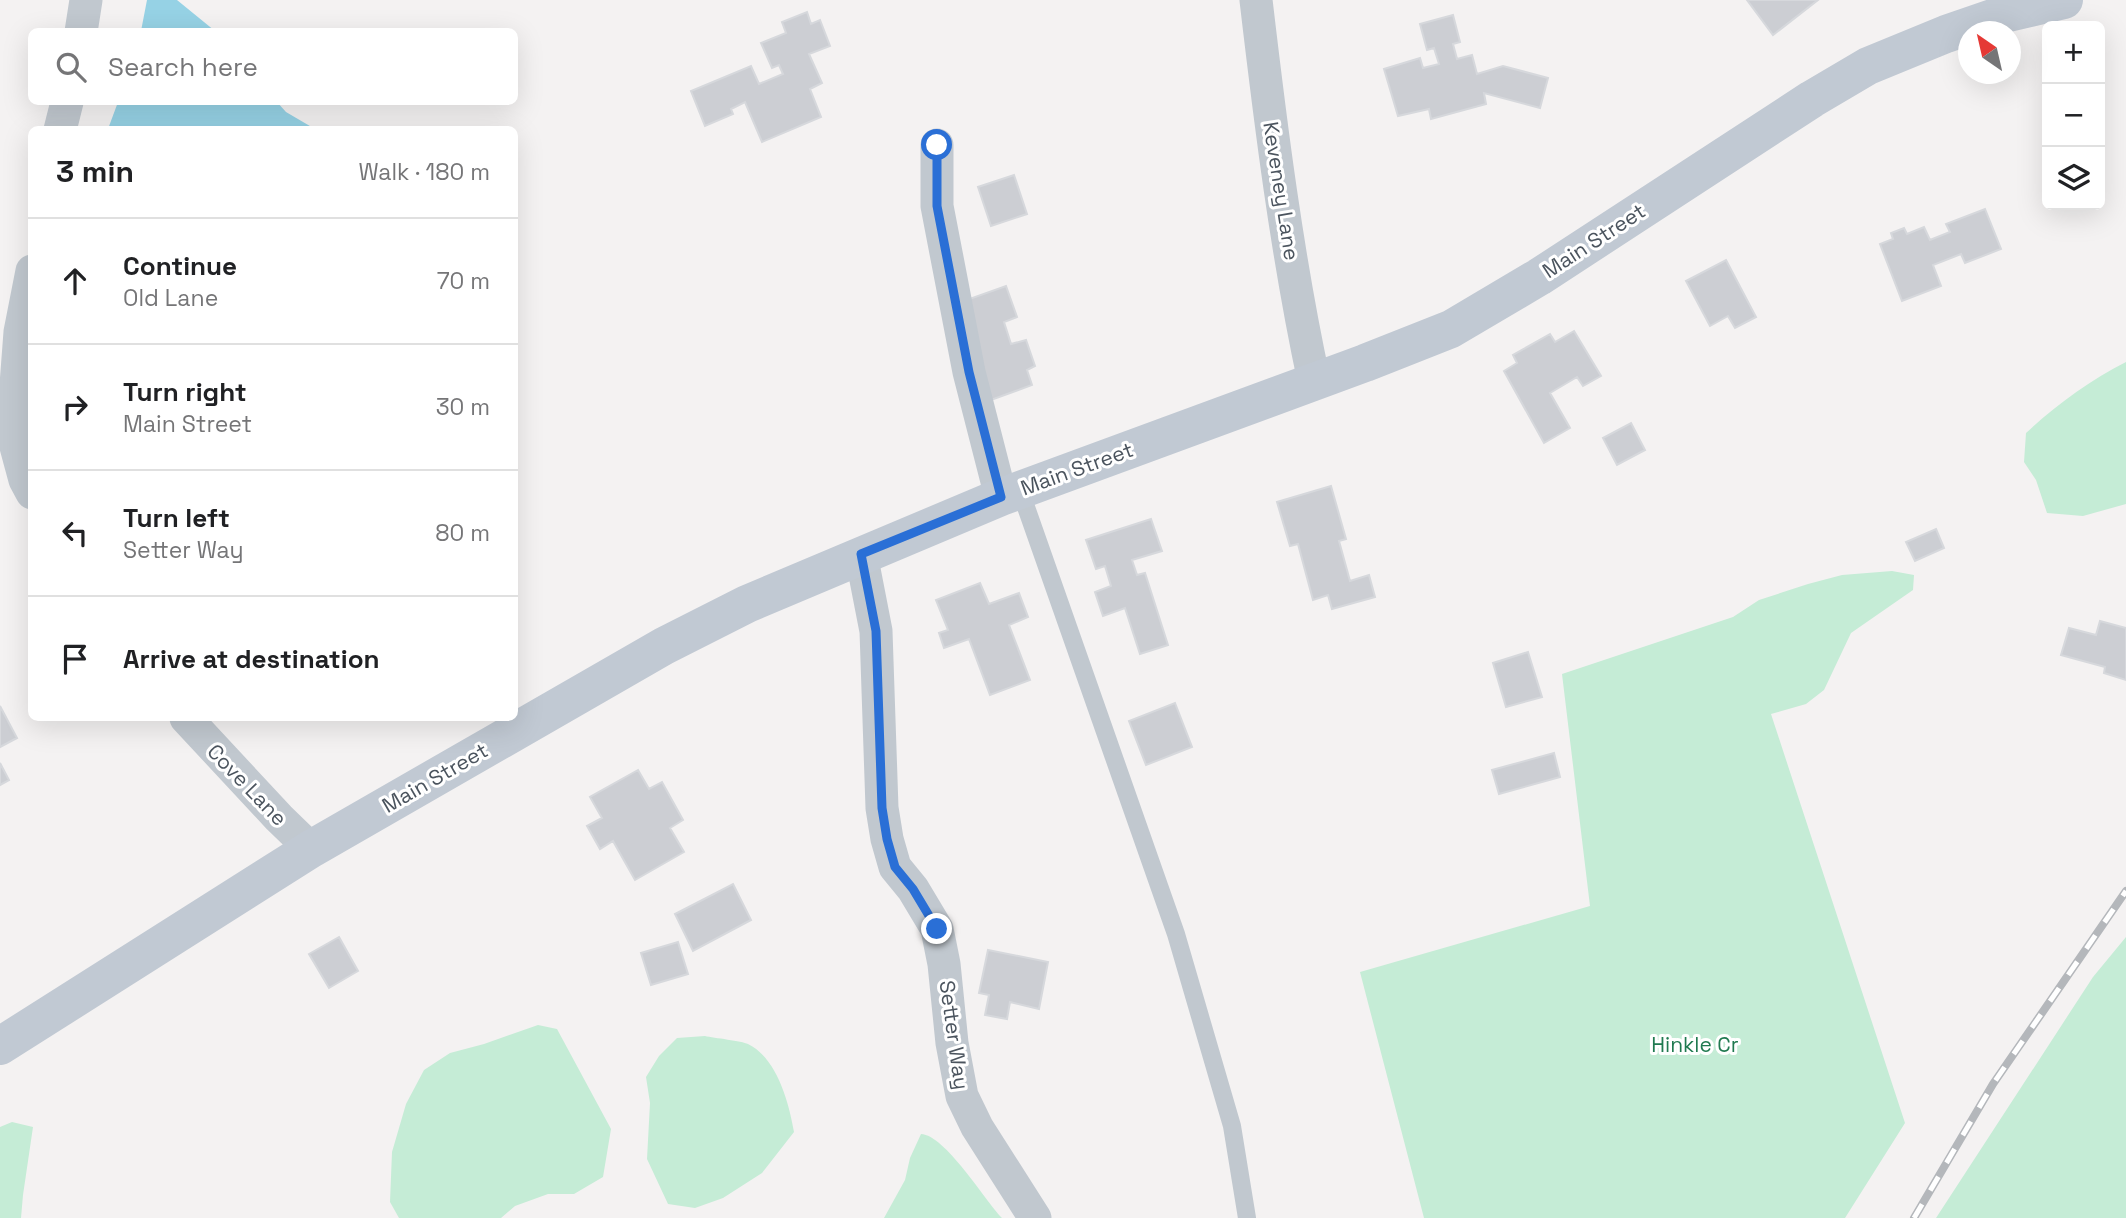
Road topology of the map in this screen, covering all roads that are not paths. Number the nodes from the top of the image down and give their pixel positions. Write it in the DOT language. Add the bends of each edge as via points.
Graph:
graph roads {
  1 [pos="86,0"];
  2 [pos="1256,0"];
  3 [pos="2064,0"];
  4 [pos="81,28"];
  5 [pos="65,105"];
  6 [pos="61,126"];
  7 [pos="937,145"];
  8 [pos="28,291"];
  9 [pos="1314,381"];
  10 [pos="28,486"];
  11 [pos="1011,493"];
  12 [pos="861,554"];
  13 [pos="189,721"];
  14 [pos="311,849"];
  15 [pos="0,1046"];
  16 [pos="1035,1218"];
  17 [pos="1247,1218"];
  1 -- 4 [label="street"];
  2 -- 9 [label="street, Keveney Lane" via="1270,126"];
  3 -- 9 [label="main road, Main Street" via="1969,26 1868,66 1493,306 1451,329"];
  5 -- 6 [label="street"];
  7 -- 11 [label="street" via="937,206 969,372"];
  8 -- 10 [label="street" via="20,332 15,443"];
  9 -- 11 [label="main road, Main Street"];
  11 -- 12 [label="main road, Main Street"];
  11 -- 17 [label="lane" via="1176,934 1232,1126"];
  12 -- 14 [label="main road, Main Street" via="664,646"];
  12 -- 16 [label="street, Setter Way" via="876,631 887,839 895,867 937,929 962,1096"];
  13 -- 14 [label="street, Cove Lane"];
  14 -- 15 [label="main road, Main Street"];
}
